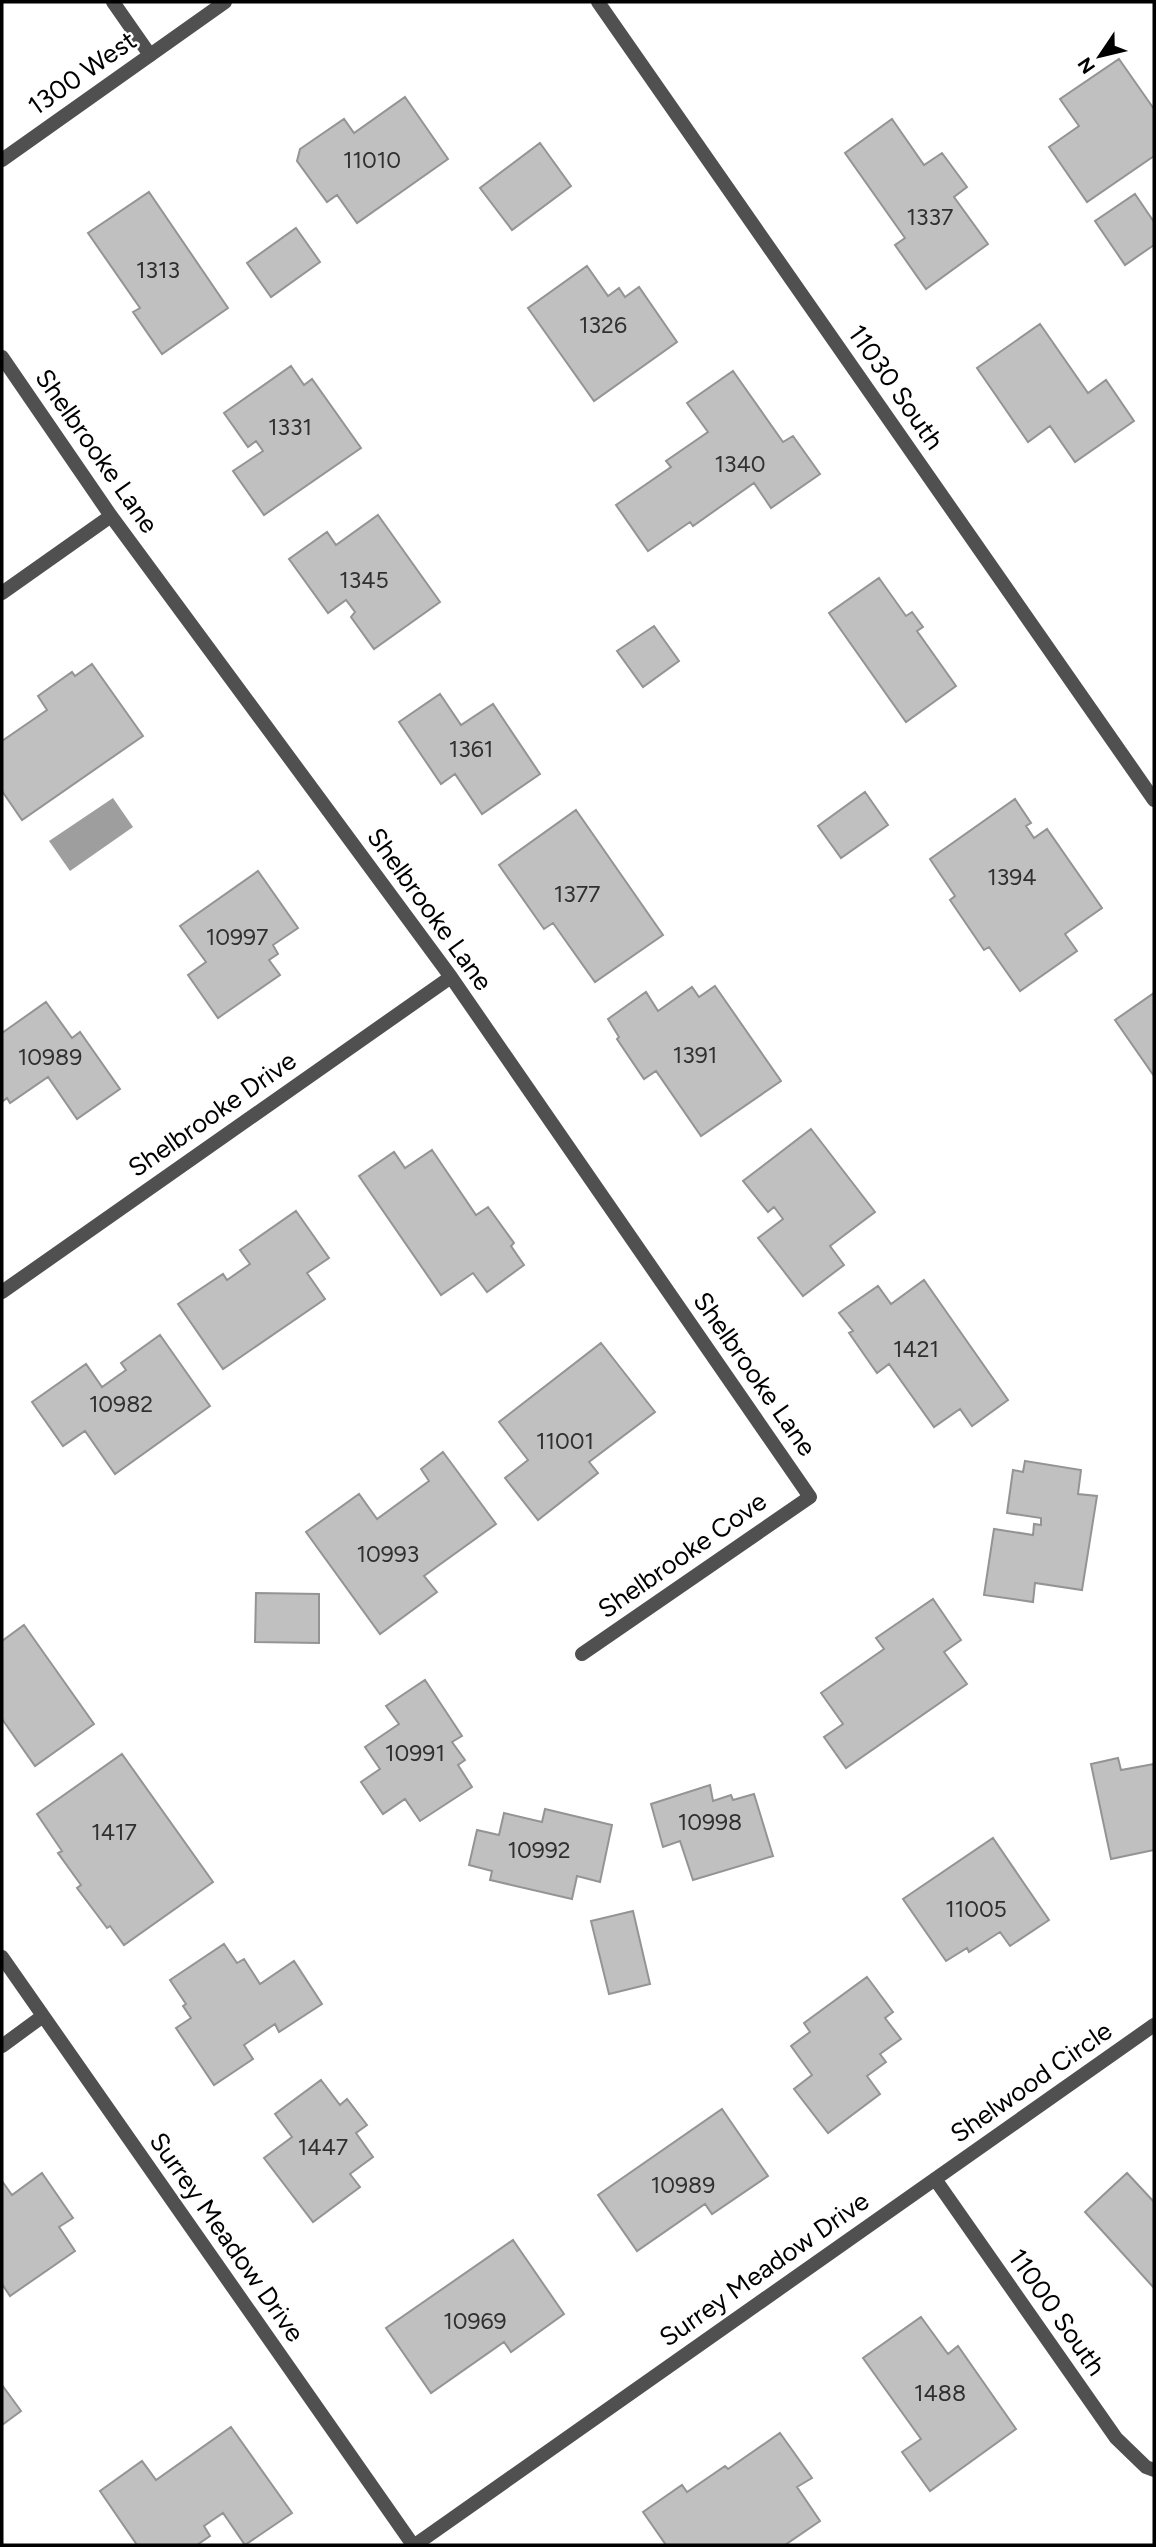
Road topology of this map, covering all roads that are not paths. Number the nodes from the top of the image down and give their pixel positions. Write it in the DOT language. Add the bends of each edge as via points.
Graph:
graph roads {
  1 [pos="113,2"];
  2 [pos="225,2"];
  3 [pos="598,2"];
  4 [pos="150,55"];
  5 [pos="2,160"];
  6 [pos="2,357"];
  7 [pos="111,516"];
  8 [pos="2,593"];
  9 [pos="1154,800"];
  10 [pos="450,977"];
  11 [pos="2,1292"];
  12 [pos="810,1496"];
  13 [pos="582,1654"];
  14 [pos="2,1957"];
  15 [pos="43,2016"];
  16 [pos="1154,2025"];
  17 [pos="2,2046"];
  18 [pos="935,2179"];
  19 [pos="1150,2468"];
  20 [pos="414,2545"];
  1 -- 4 [label="street"];
  2 -- 4 [label="street, 1300 West"];
  3 -- 9 [label="street, 11030 South"];
  4 -- 5 [label="street, 1300 West"];
  6 -- 7 [label="street, Shelbrooke Lane"];
  7 -- 8 [label="street"];
  7 -- 10 [label="street, Shelbrooke Lane"];
  10 -- 11 [label="street, Shelbrooke Drive"];
  10 -- 12 [label="street, Shelbrooke Lane"];
  12 -- 13 [label="street, Shelbrooke Cove"];
  14 -- 15 [label="street, Surrey Meadow Drive"];
  15 -- 17 [label="street"];
  15 -- 20 [label="street, Surrey Meadow Drive"];
  16 -- 18 [label="street, Shelwood Circle"];
  18 -- 19 [label="street, 11000 South" via="1116,2438"];
  18 -- 20 [label="street, Surrey Meadow Drive"];
}
